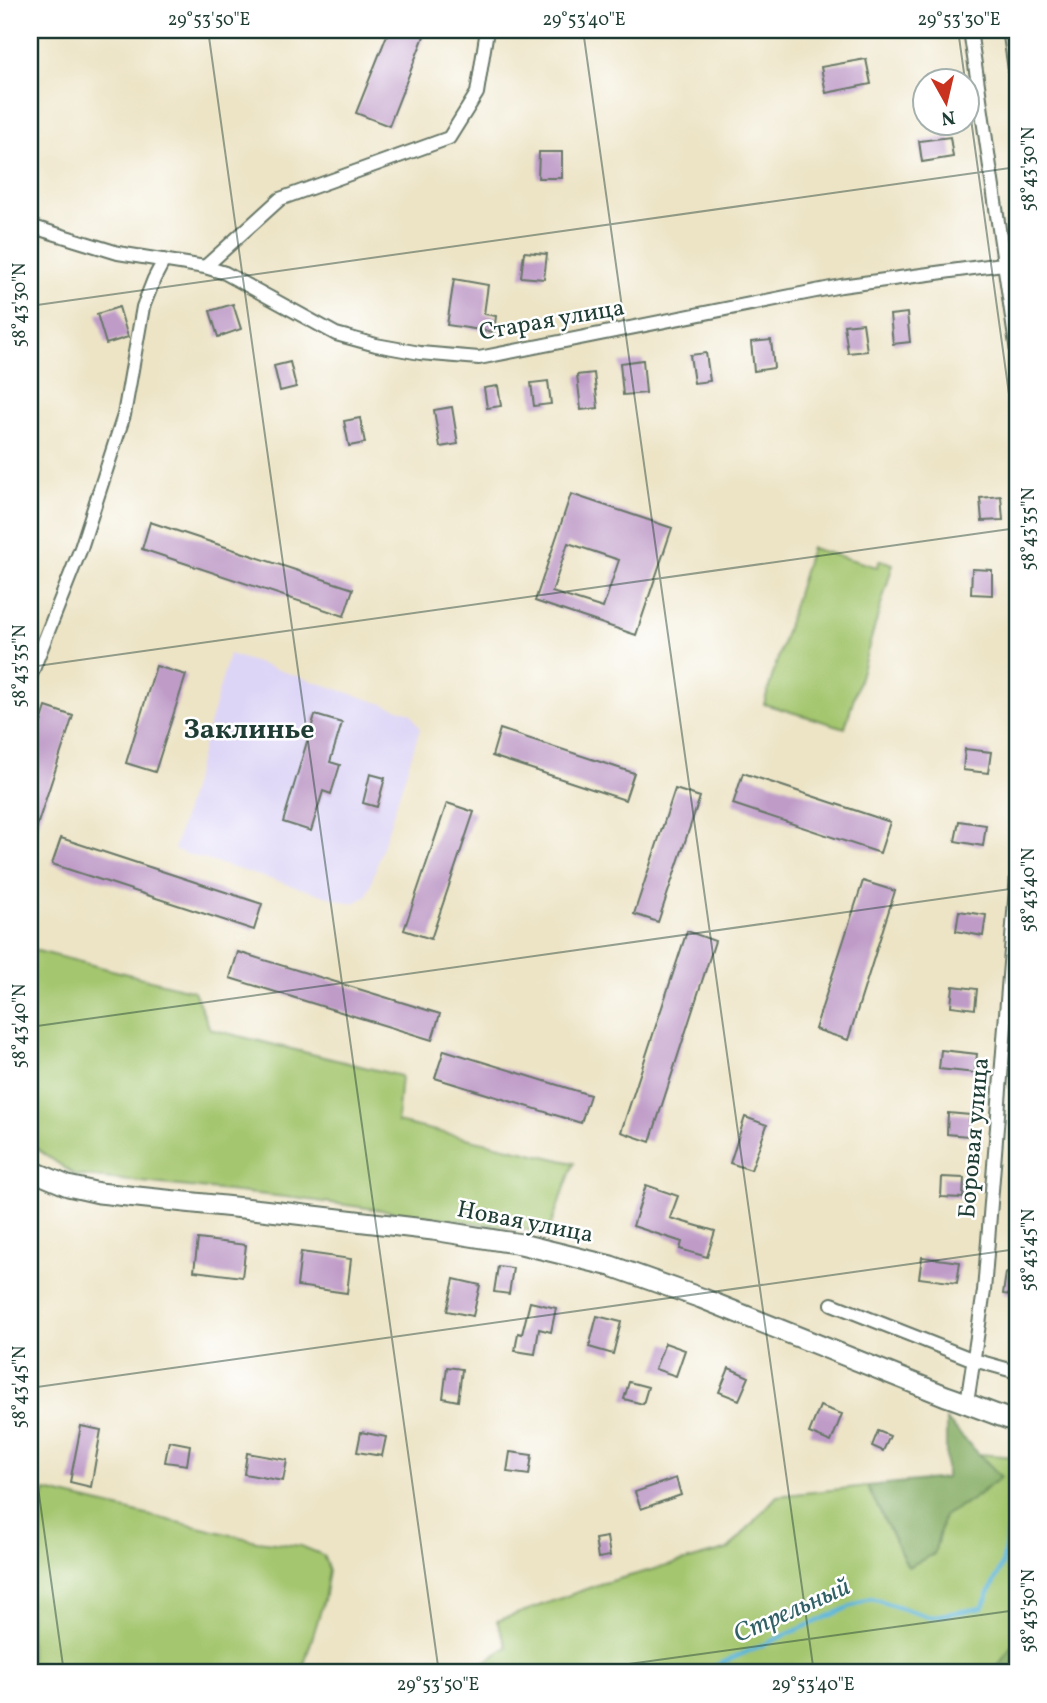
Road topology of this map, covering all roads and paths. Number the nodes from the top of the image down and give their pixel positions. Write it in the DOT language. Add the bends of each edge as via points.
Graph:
graph roads {
  1 [pos="487,30"];
  2 [pos="970,30"];
  3 [pos="30,226"];
  4 [pos="164,260"];
  5 [pos="1011,263"];
  6 [pos="205,267"];
  7 [pos="1017,352"];
  8 [pos="30,677"];
  9 [pos="1017,875"];
  10 [pos="30,1170"];
  11 [pos="832,1304"];
  12 [pos="974,1360"];
  13 [pos="1017,1372"];
  14 [pos="967,1403"];
  15 [pos="989,1413"];
  16 [pos="1017,1422"];
  17 [pos="1017,1436"];
  1 -- 6 [label="street" via="477,93 449,138 280,200"];
  2 -- 5 [label="street"];
  3 -- 4 [label="street, Старая улица" via="118,253"];
  4 -- 6 [label="street, Старая улица"];
  4 -- 8 [label="street" via="143,307 117,439 81,548"];
  5 -- 6 [label="street, Старая улица" via="841,286 480,358 420,353 336,334 225,273"];
  5 -- 7 [label="street"];
  9 -- 12 [label="street, Боровая улица" via="984,1292"];
  10 -- 14 [label="main road, Новая улица" via="99,1193 446,1232 611,1266"];
  11 -- 12 [label="street"];
  12 -- 13 [label="street"];
  12 -- 14 [label="street, Боровая улица"];
  14 -- 15 [label="main road, Новая улица"];
  15 -- 16 [label="main road"];
  15 -- 17 [label="main road"];
}
